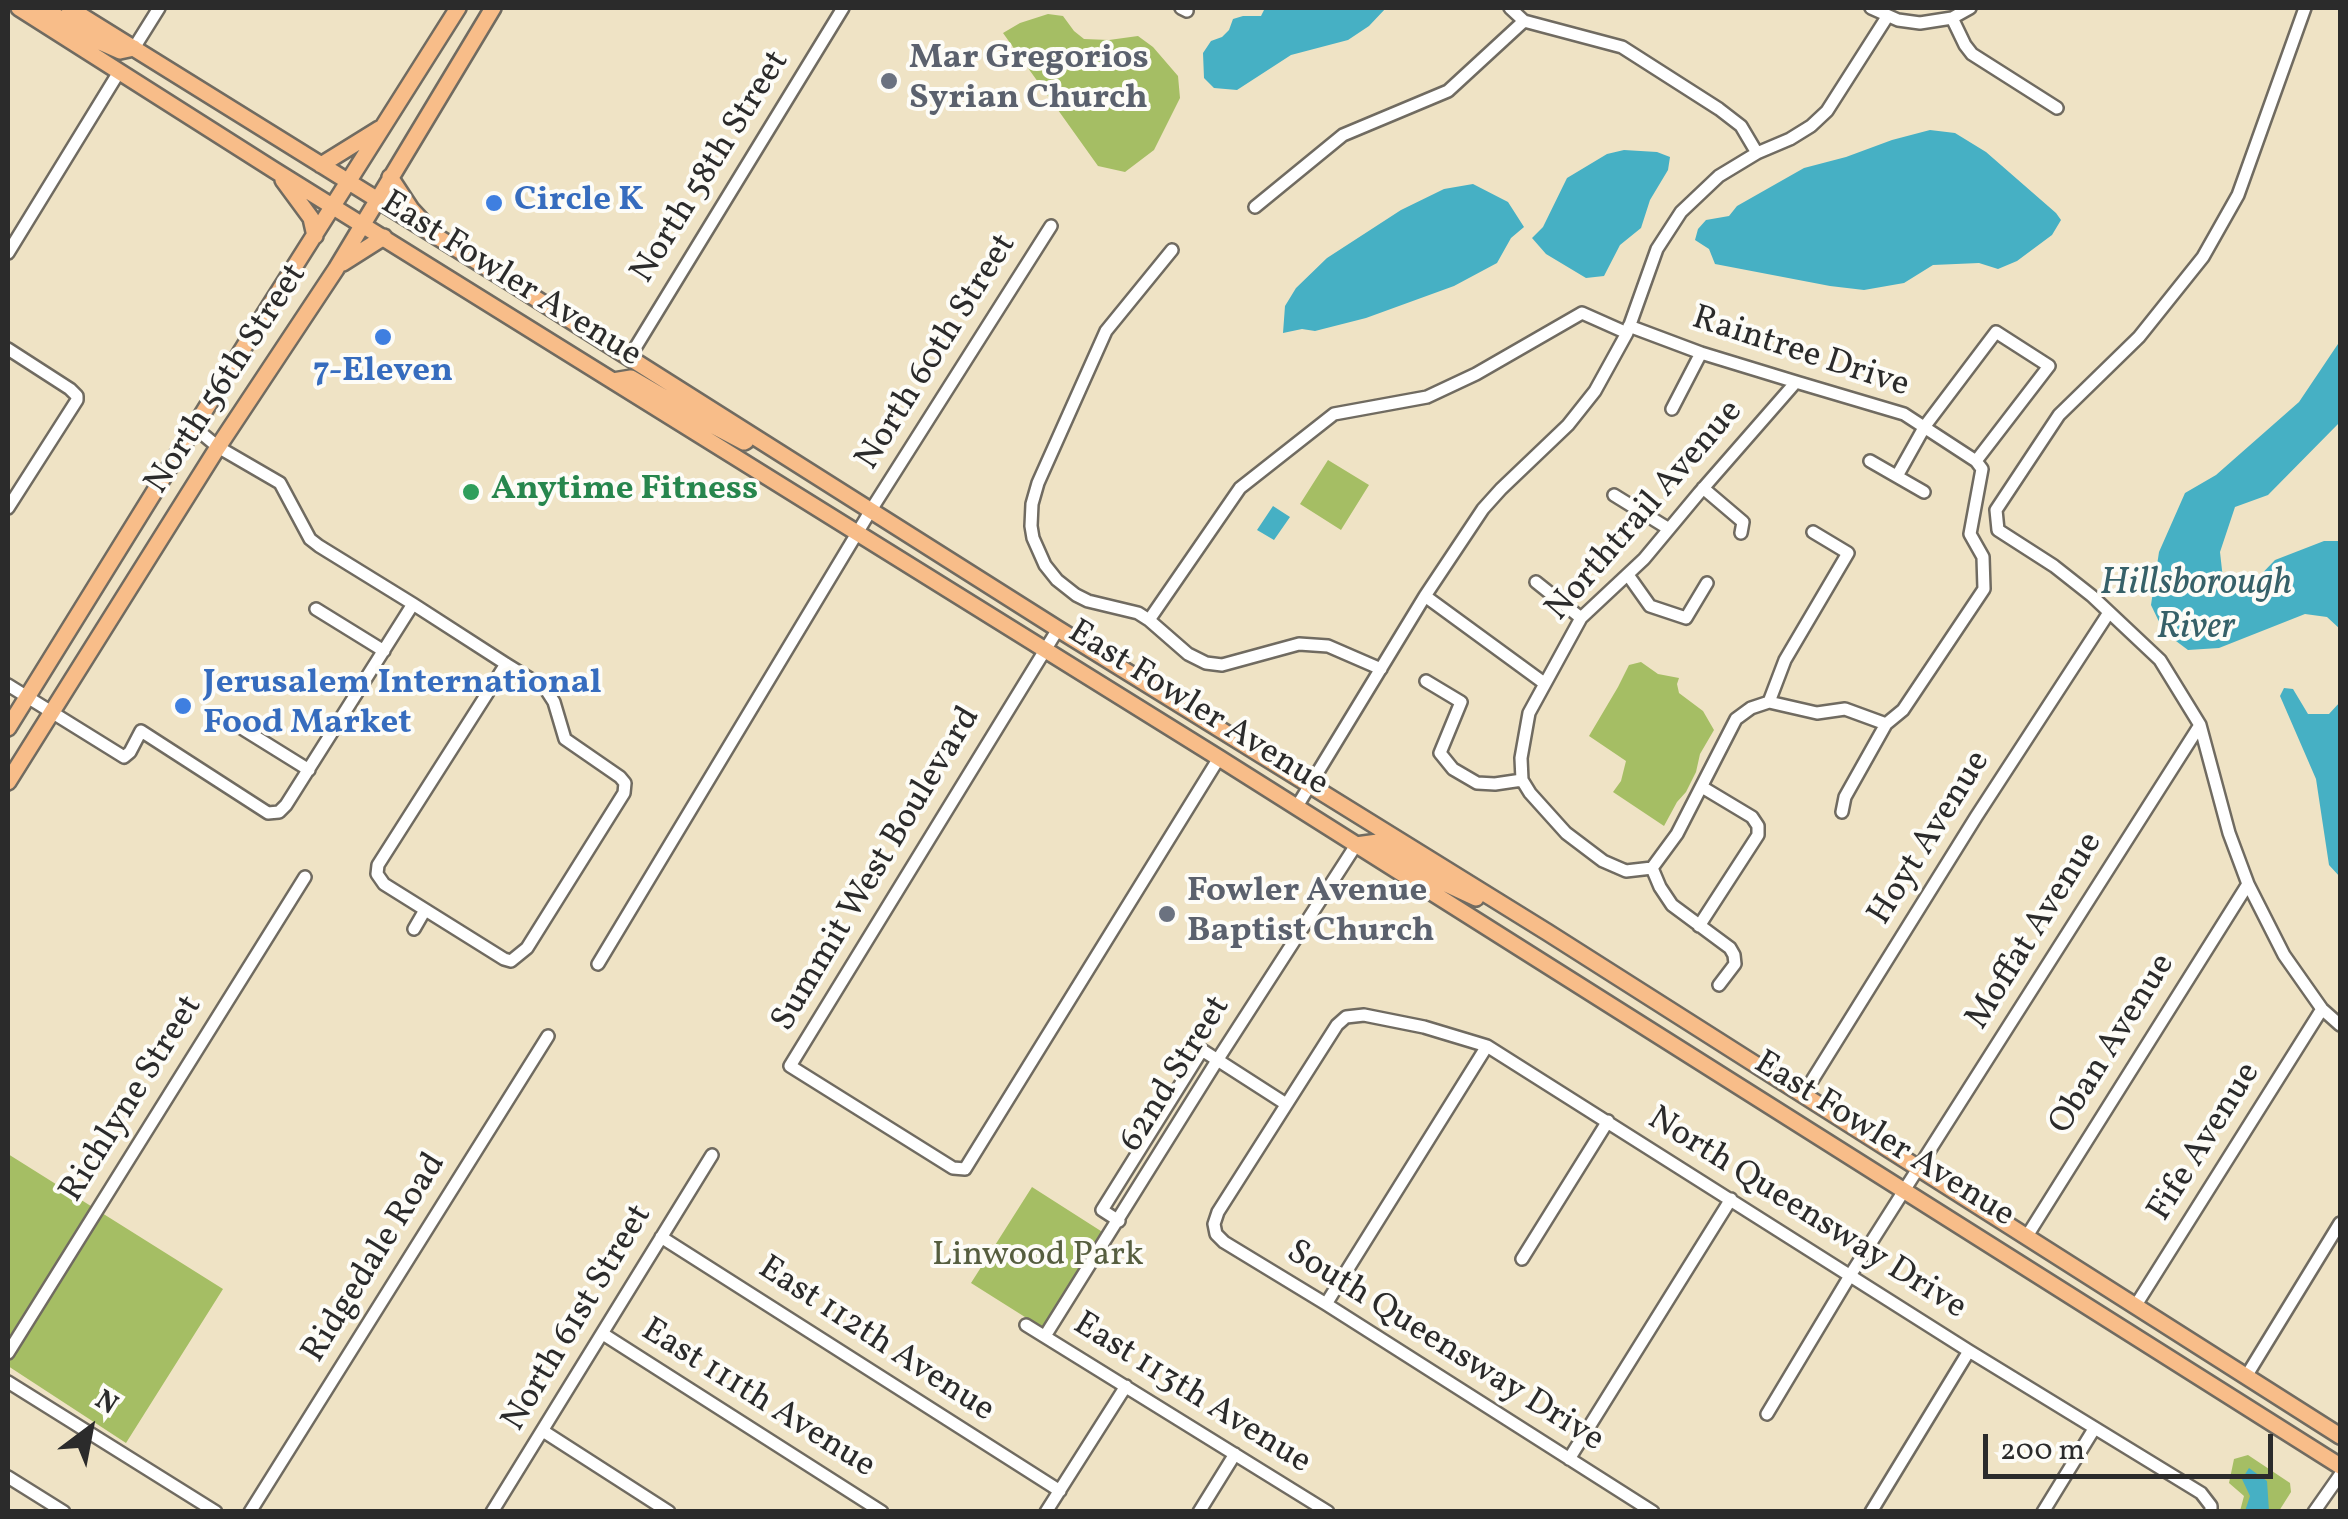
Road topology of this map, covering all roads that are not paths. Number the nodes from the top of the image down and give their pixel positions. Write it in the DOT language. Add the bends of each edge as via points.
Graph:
graph roads {
  1 [pos="19,8"];
  2 [pos="42,8"];
  3 [pos="69,8"];
  4 [pos="160,8"];
  5 [pos="458,8"];
  6 [pos="493,8"];
  7 [pos="843,8"];
  8 [pos="1510,8"];
  9 [pos="1871,8"];
  10 [pos="1970,8"];
  11 [pos="2305,8"];
  12 [pos="1887,16"];
  13 [pos="1952,18"];
  14 [pos="1524,21"];
  15 [pos="134,48"];
  16 [pos="119,72"];
  17 [pos="2057,108"];
  18 [pos="386,123"];
  19 [pos="1757,153"];
  20 [pos="320,165"];
  21 [pos="274,170"];
  22 [pos="390,177"];
  23 [pos="348,184"];
  24 [pos="377,201"];
  25 [pos="334,206"];
  26 [pos="1255,207"];
  27 [pos="363,224"];
  28 [pos="1051,226"];
  29 [pos="315,236"];
  30 [pos="436,236"];
  31 [pos="384,237"];
  32 [pos="1172,250"];
  33 [pos="8,253"];
  34 [pos="336,269"];
  35 [pos="1628,330"];
  36 [pos="8,349"];
  37 [pos="1700,352"];
  38 [pos="628,358"];
  39 [pos="613,381"];
  40 [pos="1796,382"];
  41 [pos="1672,410"];
  42 [pos="1925,426"];
  43 [pos="194,428"];
  44 [pos="755,438"];
  45 [pos="218,447"];
  46 [pos="1870,461"];
  47 [pos="1976,461"];
  48 [pos="1897,476"];
  49 [pos="1703,488"];
  50 [pos="1924,492"];
  51 [pos="1614,495"];
  52 [pos="8,508"];
  53 [pos="871,510"];
  54 [pos="1669,530"];
  55 [pos="1814,532"];
  56 [pos="858,533"];
  57 [pos="1741,533"];
  58 [pos="1628,575"];
  59 [pos="1536,582"];
  60 [pos="1706,583"];
  61 [pos="1425,596"];
  62 [pos="414,604"];
  63 [pos="316,609"];
  64 [pos="2108,614"];
  65 [pos="1581,618"];
  66 [pos="1149,620"];
  67 [pos="1058,629"];
  68 [pos="1044,649"];
  69 [pos="384,651"];
  70 [pos="506,664"];
  71 [pos="1380,669"];
  72 [pos="1426,681"];
  73 [pos="1544,683"];
  74 [pos="8,685"];
  75 [pos="27,697"];
  76 [pos="1769,702"];
  77 [pos="52,712"];
  78 [pos="1886,724"];
  79 [pos="2200,724"];
  80 [pos="8,728"];
  81 [pos="243,728"];
  82 [pos="1219,758"];
  83 [pos="309,770"];
  84 [pos="1522,780"];
  85 [pos="8,782"];
  86 [pos="1310,786"];
  87 [pos="1702,787"];
  88 [pos="1296,808"];
  89 [pos="1842,812"];
  90 [pos="1356,845"];
  91 [pos="1652,868"];
  92 [pos="304,877"];
  93 [pos="2248,884"];
  94 [pos="425,910"];
  95 [pos="1700,926"];
  96 [pos="414,928"];
  97 [pos="1547,932"];
  98 [pos="598,964"];
  99 [pos="1719,985"];
  100 [pos="2322,1009"];
  101 [pos="2340,1026"];
  102 [pos="548,1036"];
  103 [pos="1487,1046"];
  104 [pos="1218,1059"];
  105 [pos="1803,1095"];
  106 [pos="1286,1104"];
  107 [pos="1608,1121"];
  108 [pos="712,1154"];
  109 [pos="1918,1168"];
  110 [pos="1905,1190"];
  111 [pos="1731,1199"];
  112 [pos="1118,1220"];
  113 [pos="2340,1223"];
  114 [pos="2027,1236"];
  115 [pos="661,1237"];
  116 [pos="1522,1260"];
  117 [pos="1851,1274"];
  118 [pos="1326,1304"];
  119 [pos="2136,1305"];
  120 [pos="1026,1324"];
  121 [pos="602,1334"];
  122 [pos="1045,1336"];
  123 [pos="1969,1351"];
  124 [pos="8,1352"];
  125 [pos="2247,1375"];
  126 [pos="8,1382"];
  127 [pos="1126,1386"];
  128 [pos="1767,1414"];
  129 [pos="2094,1429"];
  130 [pos="542,1431"];
  131 [pos="2340,1436"];
  132 [pos="1235,1454"];
  133 [pos="1569,1459"];
  134 [pos="2340,1466"];
  135 [pos="2340,1475"];
  136 [pos="8,1476"];
  137 [pos="1060,1491"];
  138 [pos="57,1510"];
  139 [pos="216,1512"];
  140 [pos="250,1512"];
  141 [pos="492,1512"];
  142 [pos="670,1512"];
  143 [pos="882,1512"];
  144 [pos="1046,1512"];
  145 [pos="1199,1512"];
  146 [pos="1328,1512"];
  147 [pos="1654,1512"];
  148 [pos="1871,1512"];
  149 [pos="2043,1512"];
  150 [pos="2212,1512"];
  151 [pos="2314,1512"];
  1 -- 16 [label="main road, East Fowler Avenue"];
  2 -- 15 [label="main road" via="120,52"];
  3 -- 15 [label="main road, East Fowler Avenue"];
  4 -- 15 [label="street"];
  5 -- 18 [label="main road, North 56th Street"];
  6 -- 22 [label="main road, North 56th Street"];
  7 -- 38 [label="street, North 58th Street"];
  8 -- 14 [label="street"];
  9 -- 12 [label="street"];
  10 -- 13 [label="street"];
  11 -- 64 [label="street" via="2238,194 2204,257 2139,337 2059,415 1996,510 1998,530 2054,566"];
  12 -- 13 [label="street" via="1920,23"];
  12 -- 19 [label="street" via="1827,110 1790,139"];
  13 -- 17 [label="street" via="1972,54"];
  14 -- 19 [label="street" via="1622,47 1719,108 1741,126"];
  14 -- 26 [label="street" via="1448,91 1343,135"];
  15 -- 20 [label="main road, East Fowler Avenue"];
  16 -- 21 [label="main road, East Fowler Avenue"];
  16 -- 33 [label="street"];
  18 -- 20 [label="main road"];
  18 -- 23 [label="main road, North 56th Street"];
  19 -- 35 [label="street" via="1718,176 1680,212 1657,249"];
  20 -- 23 [label="main road, East Fowler Avenue"];
  21 -- 25 [label="main road, East Fowler Avenue"];
  21 -- 29 [label="main road" via="311,218"];
  22 -- 24 [label="main road, North 56th Street"];
  22 -- 30 [label="main road"];
  23 -- 24 [label="main road, East Fowler Avenue"];
  23 -- 25 [label="main road, North 56th Street"];
  24 -- 27 [label="main road, North 56th Street"];
  24 -- 30 [label="main road, East Fowler Avenue"];
  25 -- 27 [label="main road, East Fowler Avenue"];
  25 -- 29 [label="main road, North 56th Street"];
  27 -- 31 [label="main road, East Fowler Avenue"];
  27 -- 34 [label="main road, North 56th Street"];
  28 -- 53 [label="street, North 60th Street"];
  29 -- 43 [label="main road, North 56th Street"];
  30 -- 38 [label="main road, East Fowler Avenue"];
  31 -- 34 [label="main road"];
  31 -- 39 [label="main road, East Fowler Avenue"];
  32 -- 66 [label="street" via="1100,342 1038,483 1031,515 1038,550 1057,580 1088,601"];
  34 -- 45 [label="main road, North 56th Street"];
  35 -- 37 [label="street, Raintree Drive"];
  35 -- 61 [label="street" via="1595,391 1484,509"];
  35 -- 66 [label="street, Raintree Drive" via="1582,313 1427,397 1334,414 1240,488"];
  36 -- 52 [label="street" via="77,396"];
  37 -- 40 [label="street, Raintree Drive"];
  37 -- 41 [label="street"];
  38 -- 44 [label="main road, East Fowler Avenue"];
  39 -- 44 [label="main road" via="631,378 744,442"];
  39 -- 56 [label="main road, East Fowler Avenue"];
  40 -- 42 [label="street, Raintree Drive"];
  40 -- 49 [label="street, Northtrail Avenue"];
  42 -- 47 [label="street, Raintree Drive"];
  42 -- 47 [label="street" via="1996,332 2048,366"];
  42 -- 48 [label="street"];
  43 -- 45 [label="street"];
  43 -- 75 [label="main road, North 56th Street"];
  44 -- 53 [label="main road, East Fowler Avenue"];
  45 -- 62 [label="street" via="280,483 310,539"];
  45 -- 77 [label="main road, North 56th Street"];
  46 -- 48 [label="street"];
  47 -- 78 [label="street" via="1982,469 1970,534 1983,556 1984,589"];
  48 -- 50 [label="street"];
  49 -- 54 [label="street, Northtrail Avenue"];
  49 -- 57 [label="street" via="1743,522"];
  51 -- 54 [label="street"];
  53 -- 56 [label="street"];
  53 -- 67 [label="main road, East Fowler Avenue"];
  54 -- 58 [label="street, Northtrail Avenue"];
  55 -- 76 [label="street" via="1848,554"];
  56 -- 68 [label="main road, East Fowler Avenue"];
  56 -- 98 [label="street"];
  58 -- 60 [label="street" via="1650,606 1686,618"];
  58 -- 65 [label="street, Northtrail Avenue"];
  59 -- 65 [label="street"];
  61 -- 71 [label="street"];
  61 -- 73 [label="street"];
  62 -- 69 [label="street"];
  62 -- 70 [label="street"];
  63 -- 69 [label="street"];
  64 -- 79 [label="street" via="2160,660"];
  64 -- 105 [label="street, Hoyt Avenue"];
  65 -- 73 [label="street, Northtrail Avenue"];
  66 -- 71 [label="street" via="1206,663 1222,665 1299,644 1328,646"];
  67 -- 68 [label="street, Summit West Boulevard"];
  67 -- 86 [label="main road, East Fowler Avenue"];
  68 -- 82 [label="main road, East Fowler Avenue"];
  68 -- 82 [label="street, Summit West Boulevard" via="790,1066 953,1168 965,1169"];
  69 -- 83 [label="street"];
  70 -- 94 [label="street" via="378,865 384,884"];
  70 -- 94 [label="street" via="545,688 565,739 620,777 624,792 520,957 504,959"];
  71 -- 86 [label="street"];
  72 -- 84 [label="street" via="1462,702 1440,753 1453,769 1477,784"];
  73 -- 84 [label="street" via="1529,713"];
  74 -- 75 [label="street"];
  75 -- 77 [label="street"];
  75 -- 80 [label="main road, North 56th Street"];
  76 -- 78 [label="street" via="1817,713 1845,709"];
  76 -- 87 [label="street" via="1736,719"];
  77 -- 83 [label="street" via="124,757 141,731 268,814 286,805"];
  77 -- 85 [label="main road, North 56th Street"];
  78 -- 89 [label="street"];
  79 -- 93 [label="street"];
  79 -- 109 [label="street, Moffat Avenue"];
  81 -- 83 [label="street"];
  82 -- 88 [label="main road, East Fowler Avenue"];
  84 -- 91 [label="street" via="1566,833 1603,861 1626,871"];
  86 -- 88 [label="street"];
  86 -- 97 [label="main road, East Fowler Avenue"];
  87 -- 91 [label="street"];
  87 -- 95 [label="street" via="1752,817 1758,835"];
  88 -- 90 [label="main road, East Fowler Avenue"];
  90 -- 97 [label="main road" via="1378,842 1446,884"];
  90 -- 104 [label="street, 62nd Street"];
  90 -- 110 [label="main road, East Fowler Avenue"];
  91 -- 95 [label="street" via="1672,905"];
  92 -- 124 [label="street, Richlyne Street"];
  93 -- 100 [label="street" via="2284,955"];
  93 -- 114 [label="street, Oban Avenue"];
  94 -- 96 [label="street"];
  95 -- 99 [label="street" via="1734,955"];
  97 -- 105 [label="main road, East Fowler Avenue"];
  100 -- 101 [label="street"];
  100 -- 119 [label="street, Fife Avenue"];
  102 -- 140 [label="street, Ridgedale Road"];
  103 -- 106 [label="street, North Queensway Drive" via="1424,1027 1346,1017"];
  103 -- 107 [label="street, North Queensway Drive"];
  103 -- 118 [label="street"];
  104 -- 106 [label="street"];
  104 -- 112 [label="street, 62nd Street"];
  104 -- 112 [label="street" via="1202,1050 1102,1210"];
  105 -- 109 [label="main road, East Fowler Avenue"];
  106 -- 118 [label="street, South Queensway Drive" via="1214,1224 1224,1242"];
  107 -- 111 [label="street, North Queensway Drive"];
  107 -- 116 [label="street"];
  108 -- 115 [label="street, North 61st Street"];
  109 -- 110 [label="street, Moffat Avenue"];
  109 -- 114 [label="main road, East Fowler Avenue"];
  110 -- 117 [label="street, Moffat Avenue"];
  110 -- 134 [label="main road, East Fowler Avenue"];
  111 -- 117 [label="street, North Queensway Drive"];
  111 -- 133 [label="street"];
  112 -- 122 [label="street, 62nd Street"];
  113 -- 125 [label="street"];
  114 -- 119 [label="main road, East Fowler Avenue"];
  115 -- 121 [label="street, North 61st Street"];
  115 -- 137 [label="street, East 112th Avenue"];
  117 -- 123 [label="street, North Queensway Drive"];
  117 -- 128 [label="street, Moffat Avenue"];
  118 -- 133 [label="street, South Queensway Drive"];
  119 -- 125 [label="main road, East Fowler Avenue"];
  120 -- 122 [label="street, East 113th Avenue"];
  121 -- 130 [label="street, North 61st Street"];
  121 -- 143 [label="street, East 111th Avenue"];
  122 -- 127 [label="street, East 113th Avenue"];
  123 -- 129 [label="street, North Queensway Drive"];
  123 -- 148 [label="street"];
  125 -- 131 [label="main road, East Fowler Avenue"];
  126 -- 139 [label="street"];
  127 -- 132 [label="street, East 113th Avenue"];
  127 -- 137 [label="street"];
  129 -- 149 [label="street"];
  129 -- 150 [label="street, North Queensway Drive" via="2202,1493"];
  130 -- 141 [label="street, North 61st Street"];
  130 -- 142 [label="street"];
  132 -- 145 [label="street"];
  132 -- 146 [label="street, East 113th Avenue"];
  133 -- 147 [label="street, South Queensway Drive"];
  135 -- 151 [label="street"];
  136 -- 138 [label="street"];
  137 -- 144 [label="street"];
}
